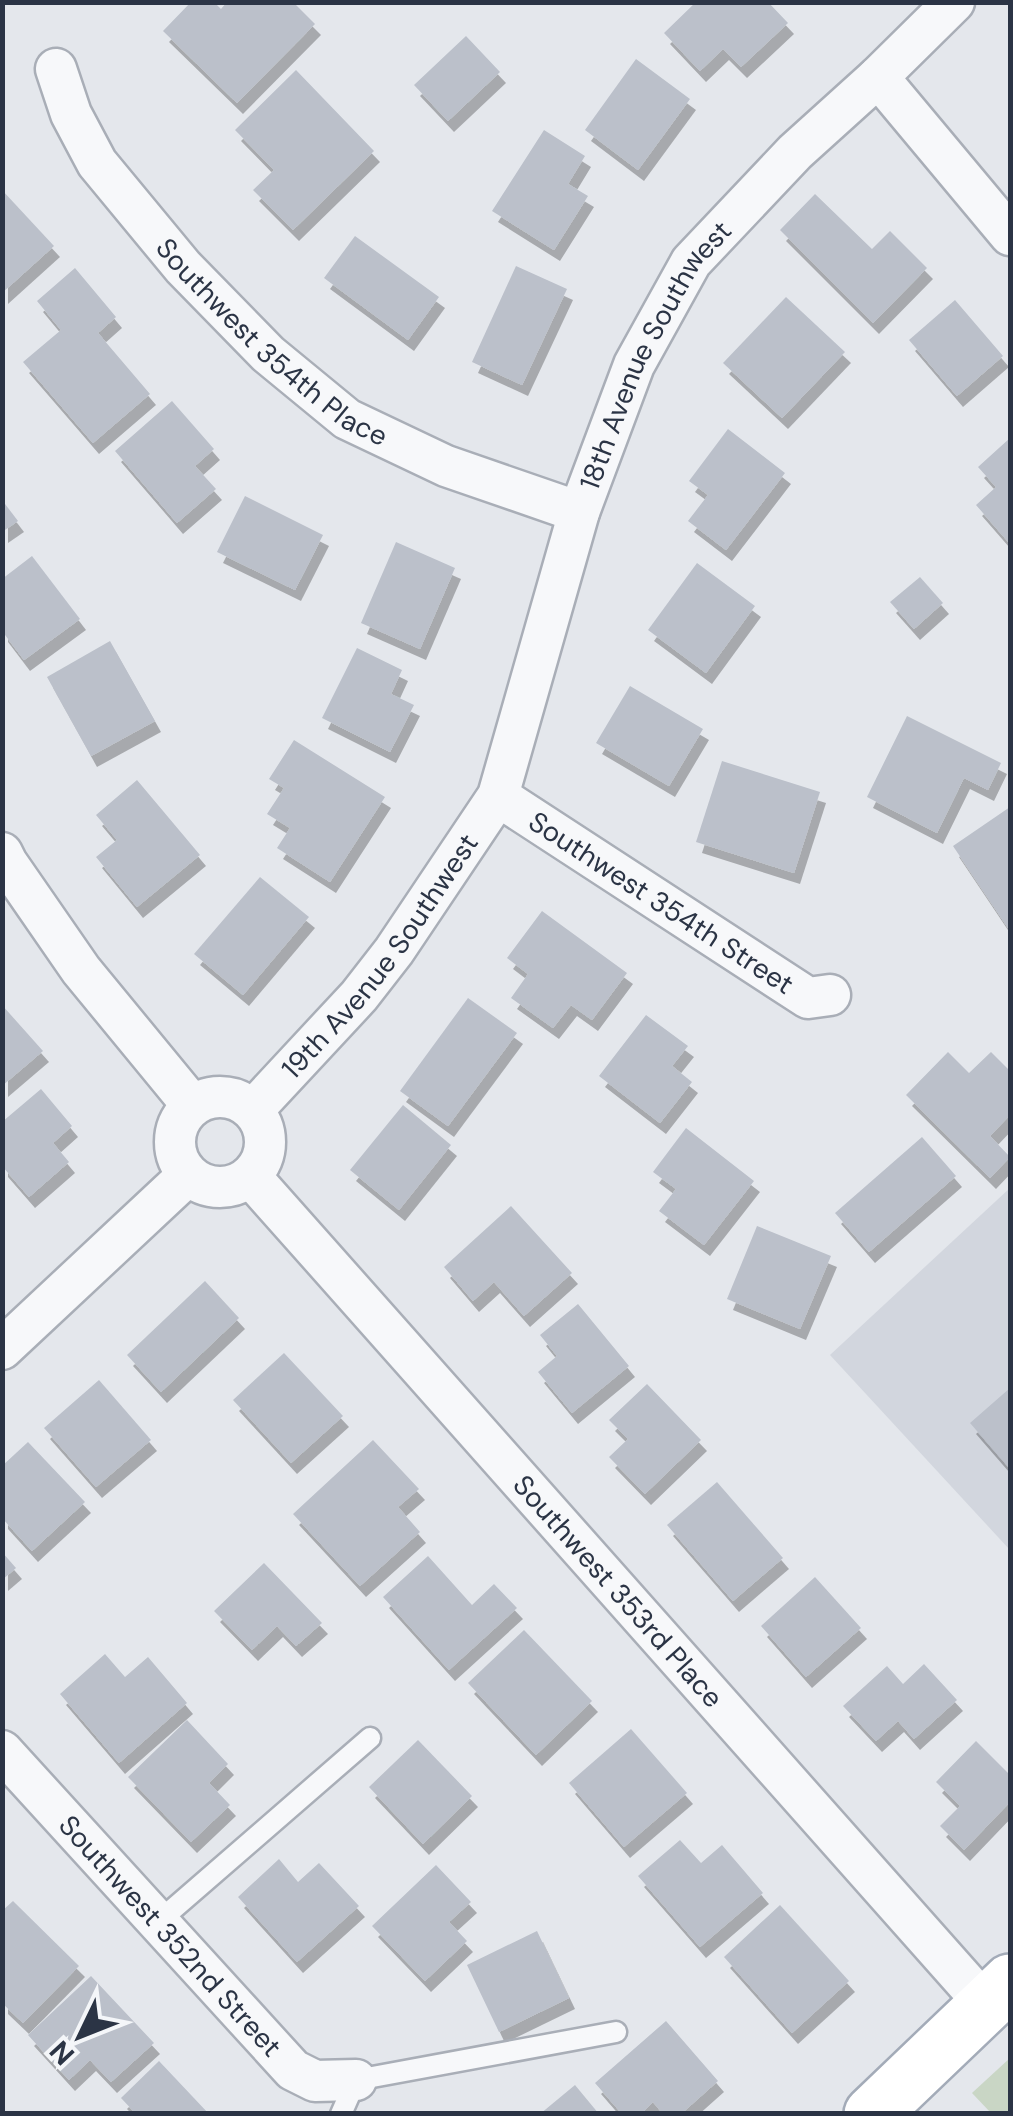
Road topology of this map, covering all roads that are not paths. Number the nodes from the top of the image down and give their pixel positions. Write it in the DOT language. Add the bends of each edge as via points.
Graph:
graph roads {
  1 [pos="954,2"];
  2 [pos="56,69"];
  3 [pos="878,77"];
  4 [pos="1010,235"];
  5 [pos="579,512"];
  6 [pos="498,796"];
  7 [pos="2,853"];
  8 [pos="830,995"];
  9 [pos="192,1105"];
  10 [pos="253,1110"];
  11 [pos="188,1175"];
  12 [pos="250,1176"];
  13 [pos="2,1349"];
  14 [pos="370,1738"];
  15 [pos="2,1752"];
  16 [pos="158,1922"];
  17 [pos="998,1994"];
  18 [pos="616,2032"];
  19 [pos="349,2097"];
  20 [pos="872,2114"];
  1 -- 3 [label="street, 18th Avenue Southwest"];
  2 -- 5 [label="street, Southwest 354th Place" via="97,163 182,268 268,354 347,418 446,466"];
  3 -- 4 [label="street"];
  3 -- 5 [label="street, 18th Avenue Southwest" via="690,262 634,364"];
  5 -- 6 [label="street, 18th Avenue Southwest"];
  6 -- 8 [label="street, Southwest 354th Street" via="808,998"];
  6 -- 10 [label="street, 19th Avenue Southwest" via="359,996"];
  7 -- 9 [label="street" via="82,970"];
  9 -- 10 [label="street" via="221,1096"];
  9 -- 11 [label="street" via="175,1140"];
  10 -- 12 [label="street" via="264,1150"];
  11 -- 12 [label="street" via="219,1189"];
  11 -- 13 [label="street"];
  12 -- 17 [label="street, Southwest 353rd Place"];
  14 -- 16 [label="lane"];
  15 -- 16 [label="street, Southwest 352nd Street"];
  16 -- 19 [label="street, Southwest 352nd Street" via="293,2070"];
  17 -- 20 [label="main road"];
  18 -- 19 [label="lane"];
}
